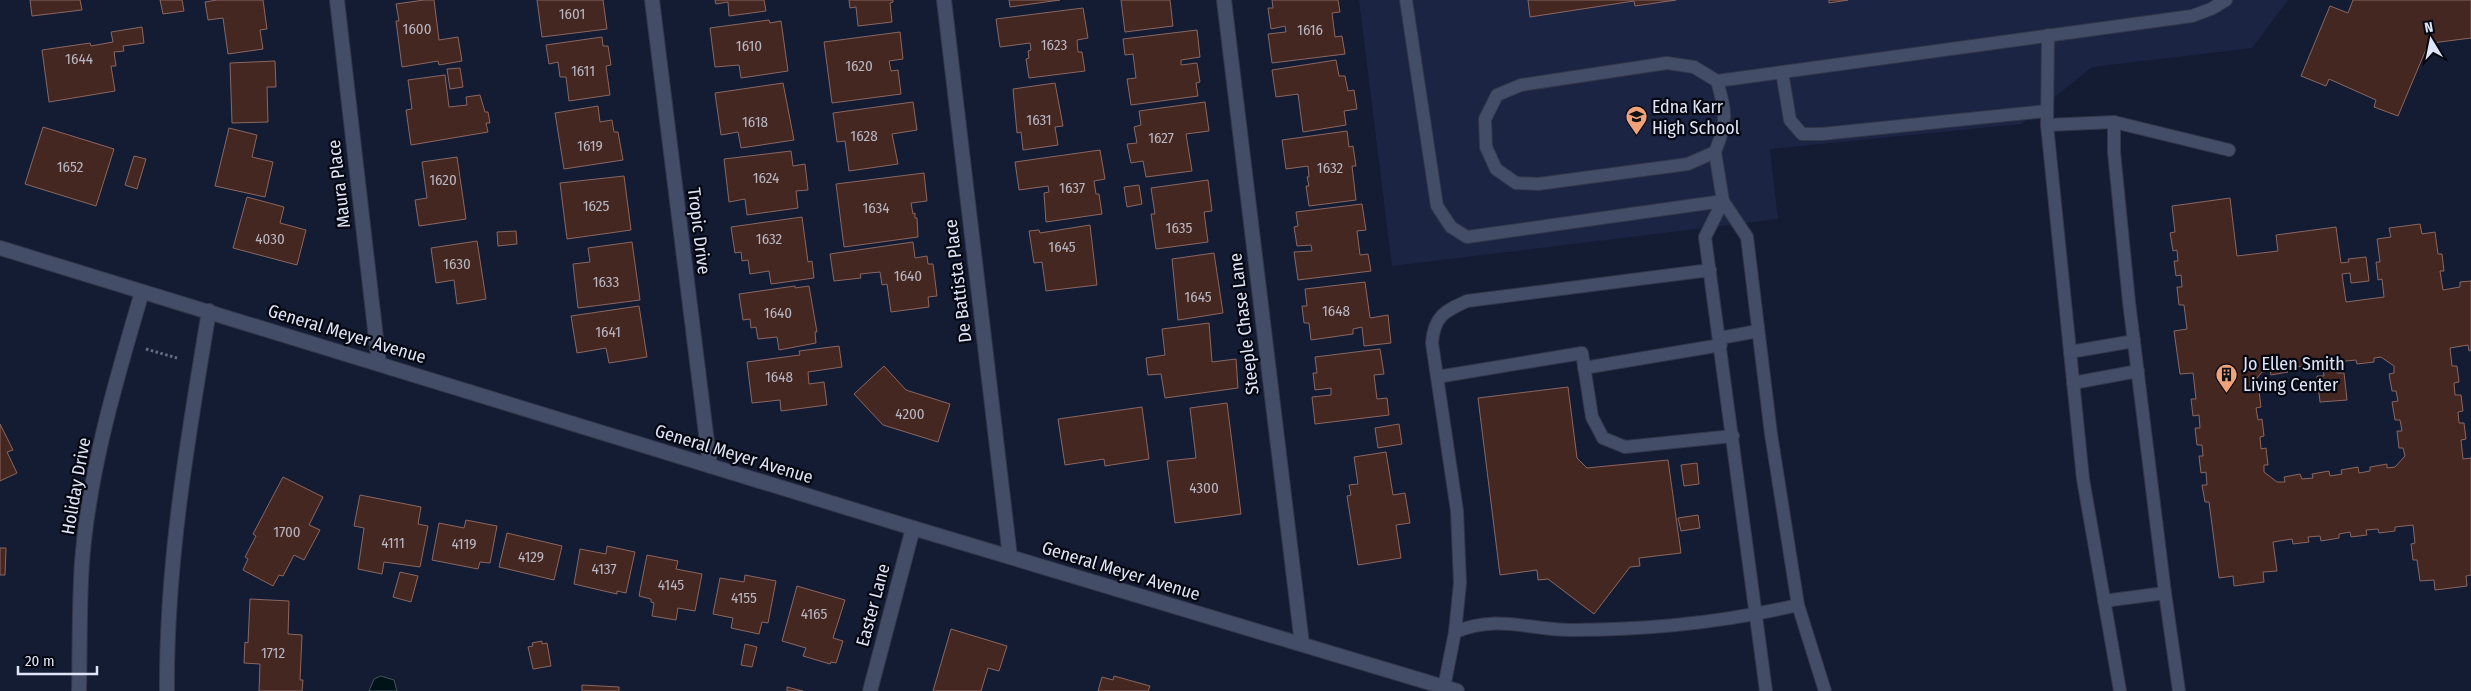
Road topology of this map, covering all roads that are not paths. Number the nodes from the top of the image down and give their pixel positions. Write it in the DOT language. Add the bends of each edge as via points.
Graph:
graph roads {
  1 [pos="337,0"];
  2 [pos="652,0"];
  3 [pos="944,0"];
  4 [pos="1224,0"];
  5 [pos="1406,0"];
  6 [pos="2226,0"];
  7 [pos="2048,35"];
  8 [pos="1782,72"];
  9 [pos="1716,81"];
  10 [pos="2047,111"];
  11 [pos="2114,122"];
  12 [pos="2047,126"];
  13 [pos="2229,150"];
  14 [pos="1715,152"];
  15 [pos="1723,201"];
  16 [pos="0,248"];
  17 [pos="1710,270"];
  18 [pos="142,292"];
  19 [pos="209,311"];
  20 [pos="1758,331"];
  21 [pos="2134,341"];
  22 [pos="1720,342"];
  23 [pos="2070,352"];
  24 [pos="379,364"];
  25 [pos="1584,368"];
  26 [pos="2138,371"];
  27 [pos="1438,377"];
  28 [pos="2073,383"];
  29 [pos="1733,436"];
  30 [pos="710,466"];
  31 [pos="913,528"];
  32 [pos="1010,557"];
  33 [pos="2165,593"];
  34 [pos="2104,601"];
  35 [pos="1798,605"];
  36 [pos="1757,614"];
  37 [pos="1455,632"];
  38 [pos="1302,644"];
  39 [pos="1451,689"];
  40 [pos="79,691"];
  41 [pos="167,691"];
  42 [pos="870,691"];
  43 [pos="1766,691"];
  44 [pos="1825,691"];
  45 [pos="2120,691"];
  46 [pos="2179,691"];
  1 -- 24 [label="street, Maura Place"];
  2 -- 30 [label="street, Tropic Drive"];
  3 -- 32 [label="street, De Battista Place"];
  4 -- 38 [label="street, Steeple Chase Lane"];
  5 -- 15 [label="lane" via="1437,206 1451,226 1467,238"];
  6 -- 7 [label="lane" via="2192,16"];
  7 -- 8 [label="lane"];
  7 -- 10 [label="lane"];
  8 -- 9 [label="lane"];
  8 -- 10 [label="lane" via="1790,120 1802,134"];
  9 -- 14 [label="lane" via="1725,108 1725,128"];
  9 -- 14 [label="lane" via="1694,67 1667,63 1521,85 1497,95 1485,119 1486,147 1496,168 1516,183 1538,184 1688,164"];
  10 -- 12 [label="lane"];
  11 -- 12 [label="lane"];
  11 -- 13 [label="lane"];
  11 -- 21 [label="lane" via="2114,152"];
  12 -- 23 [label="lane"];
  14 -- 15 [label="lane"];
  15 -- 17 [label="lane" via="1705,237"];
  15 -- 20 [label="lane" via="1747,237"];
  16 -- 18 [label="street, General Meyer Avenue"];
  17 -- 22 [label="lane"];
  17 -- 27 [label="lane" via="1468,301 1446,311 1434,328 1432,343"];
  18 -- 19 [label="street, General Meyer Avenue"];
  18 -- 40 [label="street, Holiday Drive" via="119,370 89,512 82,561"];
  19 -- 24 [label="street, General Meyer Avenue"];
  19 -- 41 [label="street" via="171,558"];
  20 -- 22 [label="lane"];
  20 -- 35 [label="lane"];
  21 -- 23 [label="lane"];
  21 -- 26 [label="lane"];
  22 -- 25 [label="lane"];
  22 -- 29 [label="lane"];
  23 -- 28 [label="lane"];
  24 -- 30 [label="street, General Meyer Avenue"];
  25 -- 27 [label="lane" via="1582,353"];
  25 -- 29 [label="lane" via="1592,417 1603,438 1625,447"];
  26 -- 28 [label="lane"];
  26 -- 33 [label="lane"];
  27 -- 37 [label="lane" via="1457,511 1460,583"];
  28 -- 34 [label="lane" via="2083,480"];
  29 -- 36 [label="lane"];
  30 -- 31 [label="street, General Meyer Avenue"];
  31 -- 32 [label="street, General Meyer Avenue"];
  31 -- 42 [label="street, Easter Lane"];
  32 -- 38 [label="street, General Meyer Avenue"];
  33 -- 34 [label="lane"];
  33 -- 46 [label="lane"];
  34 -- 45 [label="lane"];
  35 -- 36 [label="lane"];
  35 -- 44 [label="lane"];
  36 -- 37 [label="lane" via="1652,626 1570,630 1501,622 1470,626"];
  36 -- 43 [label="lane"];
  37 -- 39 [label="lane"];
  38 -- 39 [label="street, General Meyer Avenue"];
}
